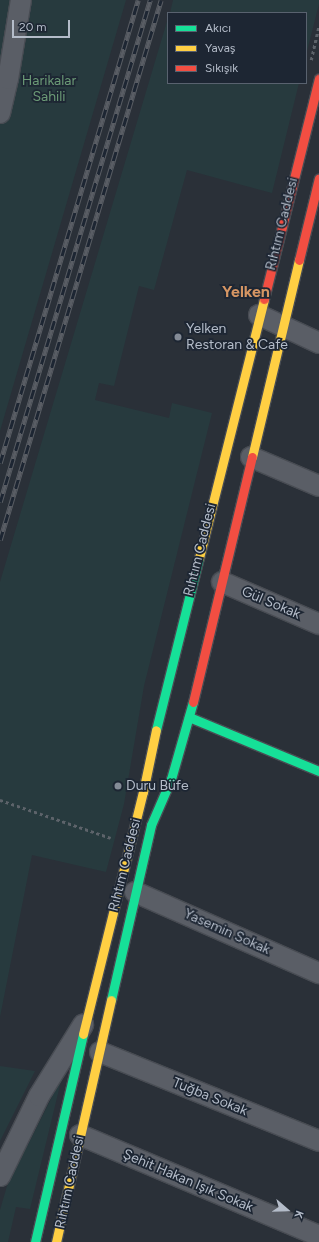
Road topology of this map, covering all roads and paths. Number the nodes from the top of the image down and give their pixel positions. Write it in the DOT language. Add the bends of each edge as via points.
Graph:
graph roads {
  1 [pos="21,0"];
  2 [pos="319,26"];
  3 [pos="310,64"];
  4 [pos="319,80"];
  5 [pos="0,113"];
  6 [pos="319,178"];
  7 [pos="259,315"];
  8 [pos="282,326"];
  9 [pos="319,343"];
  10 [pos="251,457"];
  11 [pos="319,486"];
  12 [pos="222,582"];
  13 [pos="319,624"];
  14 [pos="189,717"];
  15 [pos="319,770"];
  16 [pos="0,800"];
  17 [pos="118,840"];
  18 [pos="135,892"];
  19 [pos="319,973"];
  20 [pos="116,982"];
  21 [pos="86,1021"];
  22 [pos="100,1052"];
  23 [pos="80,1135"];
  24 [pos="319,1141"];
  25 [pos="0,1176"];
  26 [pos="319,1236"];
  27 [pos="35,1242"];
  28 [pos="56,1242"];
  1 -- 5 [label="street"];
  2 -- 3 [label="path"];
  4 -- 7 [label="main road, Rıhtım Caddesi"];
  6 -- 8 [label="main road, Rıhtım Caddesi"];
  7 -- 8 [label="street"];
  7 -- 21 [label="main road, Rıhtım Caddesi"];
  8 -- 9 [label="street"];
  8 -- 10 [label="main road, Rıhtım Caddesi"];
  10 -- 11 [label="street"];
  10 -- 12 [label="main road, Rıhtım Caddesi"];
  12 -- 13 [label="street, Gül Sokak"];
  12 -- 14 [label="main road, Rıhtım Caddesi"];
  14 -- 15 [label="main road"];
  14 -- 18 [label="main road, Rıhtım Caddesi" via="171,779 151,825"];
  16 -- 17 [label="path"];
  18 -- 19 [label="street, Yasemin Sokak"];
  18 -- 20 [label="main road, Rıhtım Caddesi"];
  20 -- 21 [label="street, Rıhtım Caddesi"];
  20 -- 22 [label="main road, Rıhtım Caddesi"];
  21 -- 25 [label="street, Rıhtım Caddesi" via="23,1126"];
  21 -- 27 [label="main road, Rıhtım Caddesi"];
  22 -- 23 [label="main road, Rıhtım Caddesi"];
  22 -- 24 [label="street, Tuğba Sokak"];
  23 -- 26 [label="street, Şehit Hakan Işık Sokak"];
  23 -- 28 [label="main road, Rıhtım Caddesi"];
}
